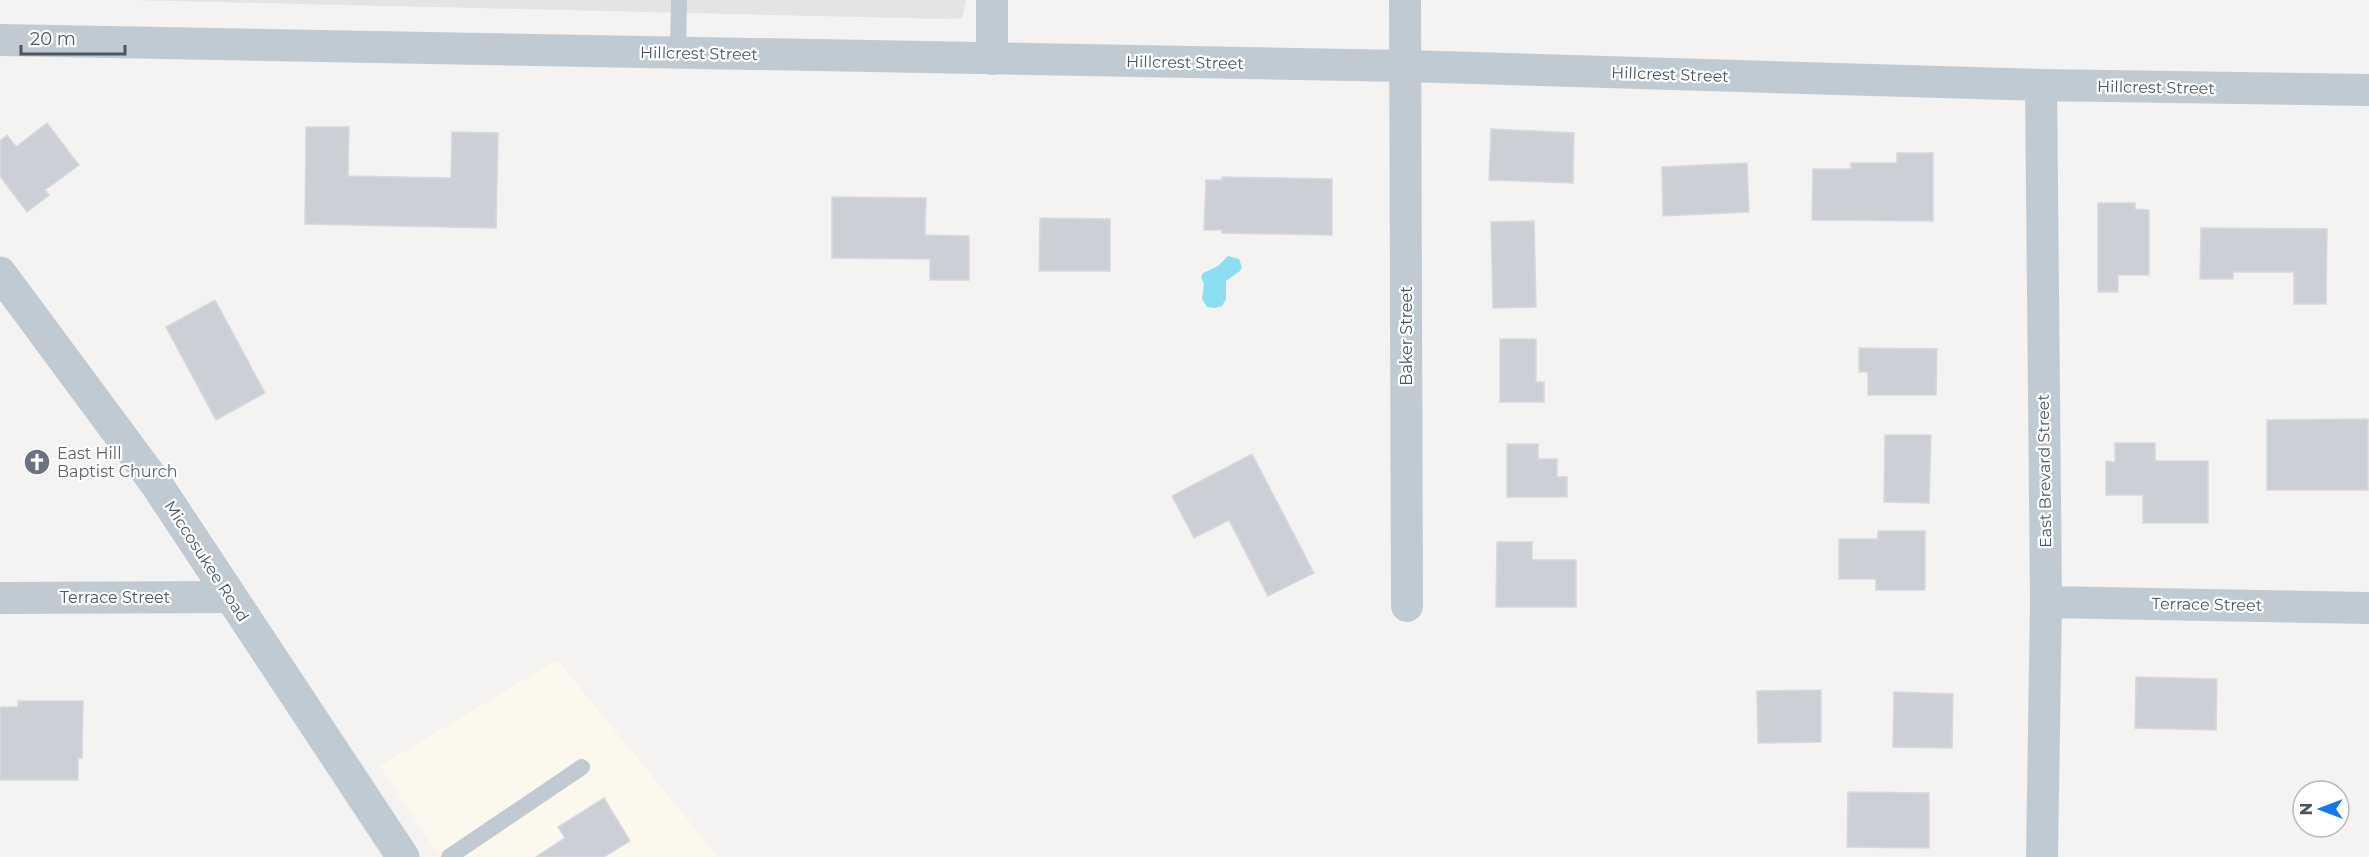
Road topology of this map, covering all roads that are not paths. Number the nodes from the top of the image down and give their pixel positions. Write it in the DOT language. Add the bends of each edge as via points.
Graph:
graph roads {
  1 [pos="679,0"];
  2 [pos="992,0"];
  3 [pos="1405,0"];
  4 [pos="0,40"];
  5 [pos="678,53"];
  6 [pos="992,59"];
  7 [pos="1405,66"];
  8 [pos="2041,85"];
  9 [pos="2369,90"];
  10 [pos="0,273"];
  11 [pos="230,597"];
  12 [pos="0,598"];
  13 [pos="2046,602"];
  14 [pos="1407,606"];
  15 [pos="2369,608"];
  16 [pos="582,767"];
  17 [pos="403,857"];
  18 [pos="449,857"];
  19 [pos="2042,857"];
  1 -- 5 [label="lane"];
  2 -- 6 [label="street"];
  3 -- 7 [label="street, Baker Street"];
  4 -- 5 [label="street, Hillcrest Street"];
  5 -- 6 [label="street, Hillcrest Street"];
  6 -- 7 [label="street, Hillcrest Street"];
  7 -- 8 [label="street, Hillcrest Street"];
  7 -- 14 [label="street, Baker Street"];
  8 -- 9 [label="street, Hillcrest Street"];
  8 -- 13 [label="street, East Brevard Street"];
  10 -- 11 [label="street, Miccosukee Road" via="158,485"];
  11 -- 12 [label="street, Terrace Street"];
  11 -- 17 [label="street, Miccosukee Road"];
  13 -- 15 [label="street, Terrace Street"];
  13 -- 19 [label="street, East Brevard Street"];
  16 -- 18 [label="lane"];
}
